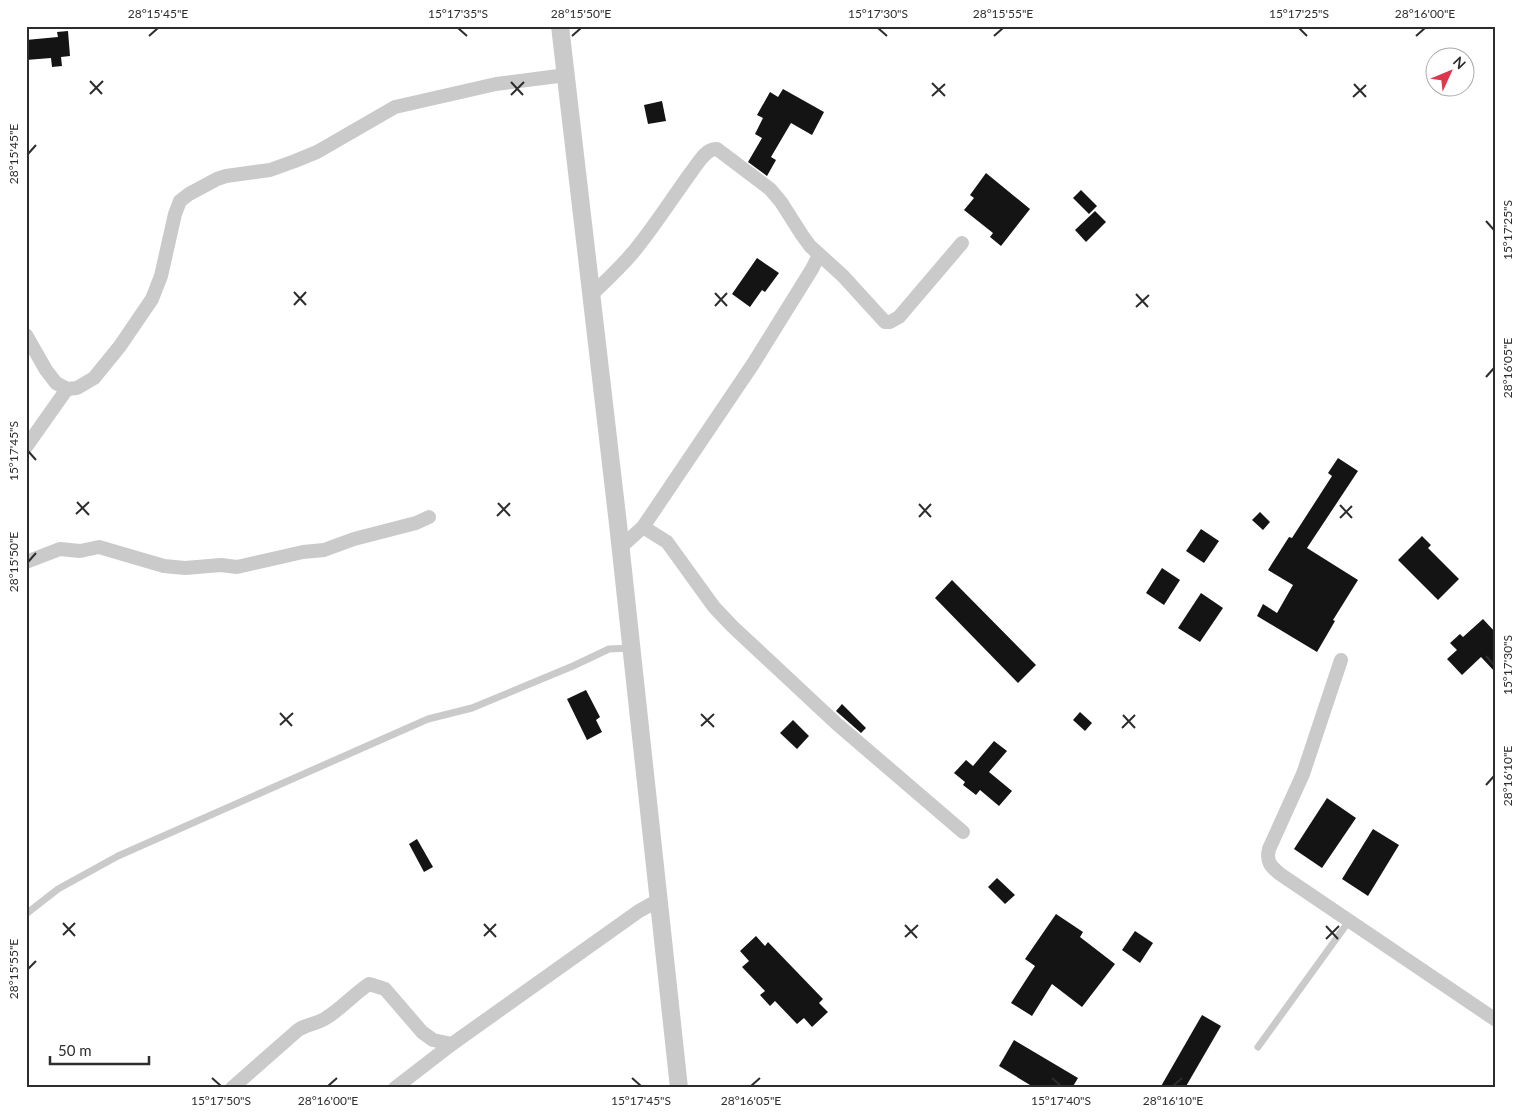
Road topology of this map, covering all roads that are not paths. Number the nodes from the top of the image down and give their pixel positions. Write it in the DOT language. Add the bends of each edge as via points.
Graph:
graph roads {
  1 [pos="560,26"];
  2 [pos="566,75"];
  3 [pos="962,243"];
  4 [pos="819,255"];
  5 [pos="592,294"];
  6 [pos="26,335"];
  7 [pos="67,389"];
  8 [pos="26,447"];
  9 [pos="429,517"];
  10 [pos="643,527"];
  11 [pos="621,547"];
  12 [pos="26,562"];
  13 [pos="631,648"];
  14 [pos="1341,660"];
  15 [pos="963,832"];
  16 [pos="659,900"];
  17 [pos="26,914"];
  18 [pos="1349,921"];
  19 [pos="1496,1020"];
  20 [pos="452,1044"];
  21 [pos="1258,1048"];
  22 [pos="232,1088"];
  23 [pos="395,1088"];
  24 [pos="679,1088"];
  1 -- 2 [label="street"];
  2 -- 5 [label="street"];
  2 -- 7 [label="street" via="496,84 395,106 318,152 270,170 226,176 189,194 180,201 175,214 161,276 152,299 94,378 77,388"];
  3 -- 4 [label="street" via="899,317 890,322 885,322"];
  4 -- 5 [label="street" via="770,189 712,148 696,165 636,249"];
  4 -- 10 [label="street" via="754,364"];
  5 -- 11 [label="street"];
  6 -- 7 [label="street" via="46,370 56,383"];
  7 -- 8 [label="street"];
  9 -- 12 [label="street" via="324,550 237,567 164,566 99,548 60,550"];
  10 -- 11 [label="street"];
  10 -- 15 [label="street" via="667,542 714,607 733,627 837,724"];
  11 -- 13 [label="street"];
  13 -- 16 [label="street"];
  13 -- 17 [label="lane" via="609,649 472,708 428,719 118,856 58,889"];
  14 -- 18 [label="street" via="1303,774 1267,859 1280,874"];
  16 -- 20 [label="street"];
  16 -- 24 [label="street"];
  18 -- 19 [label="street"];
  18 -- 21 [label="lane"];
  20 -- 22 [label="street" via="434,1040 422,1032 385,989 369,984 329,1017 298,1030"];
  20 -- 23 [label="street"];
}
